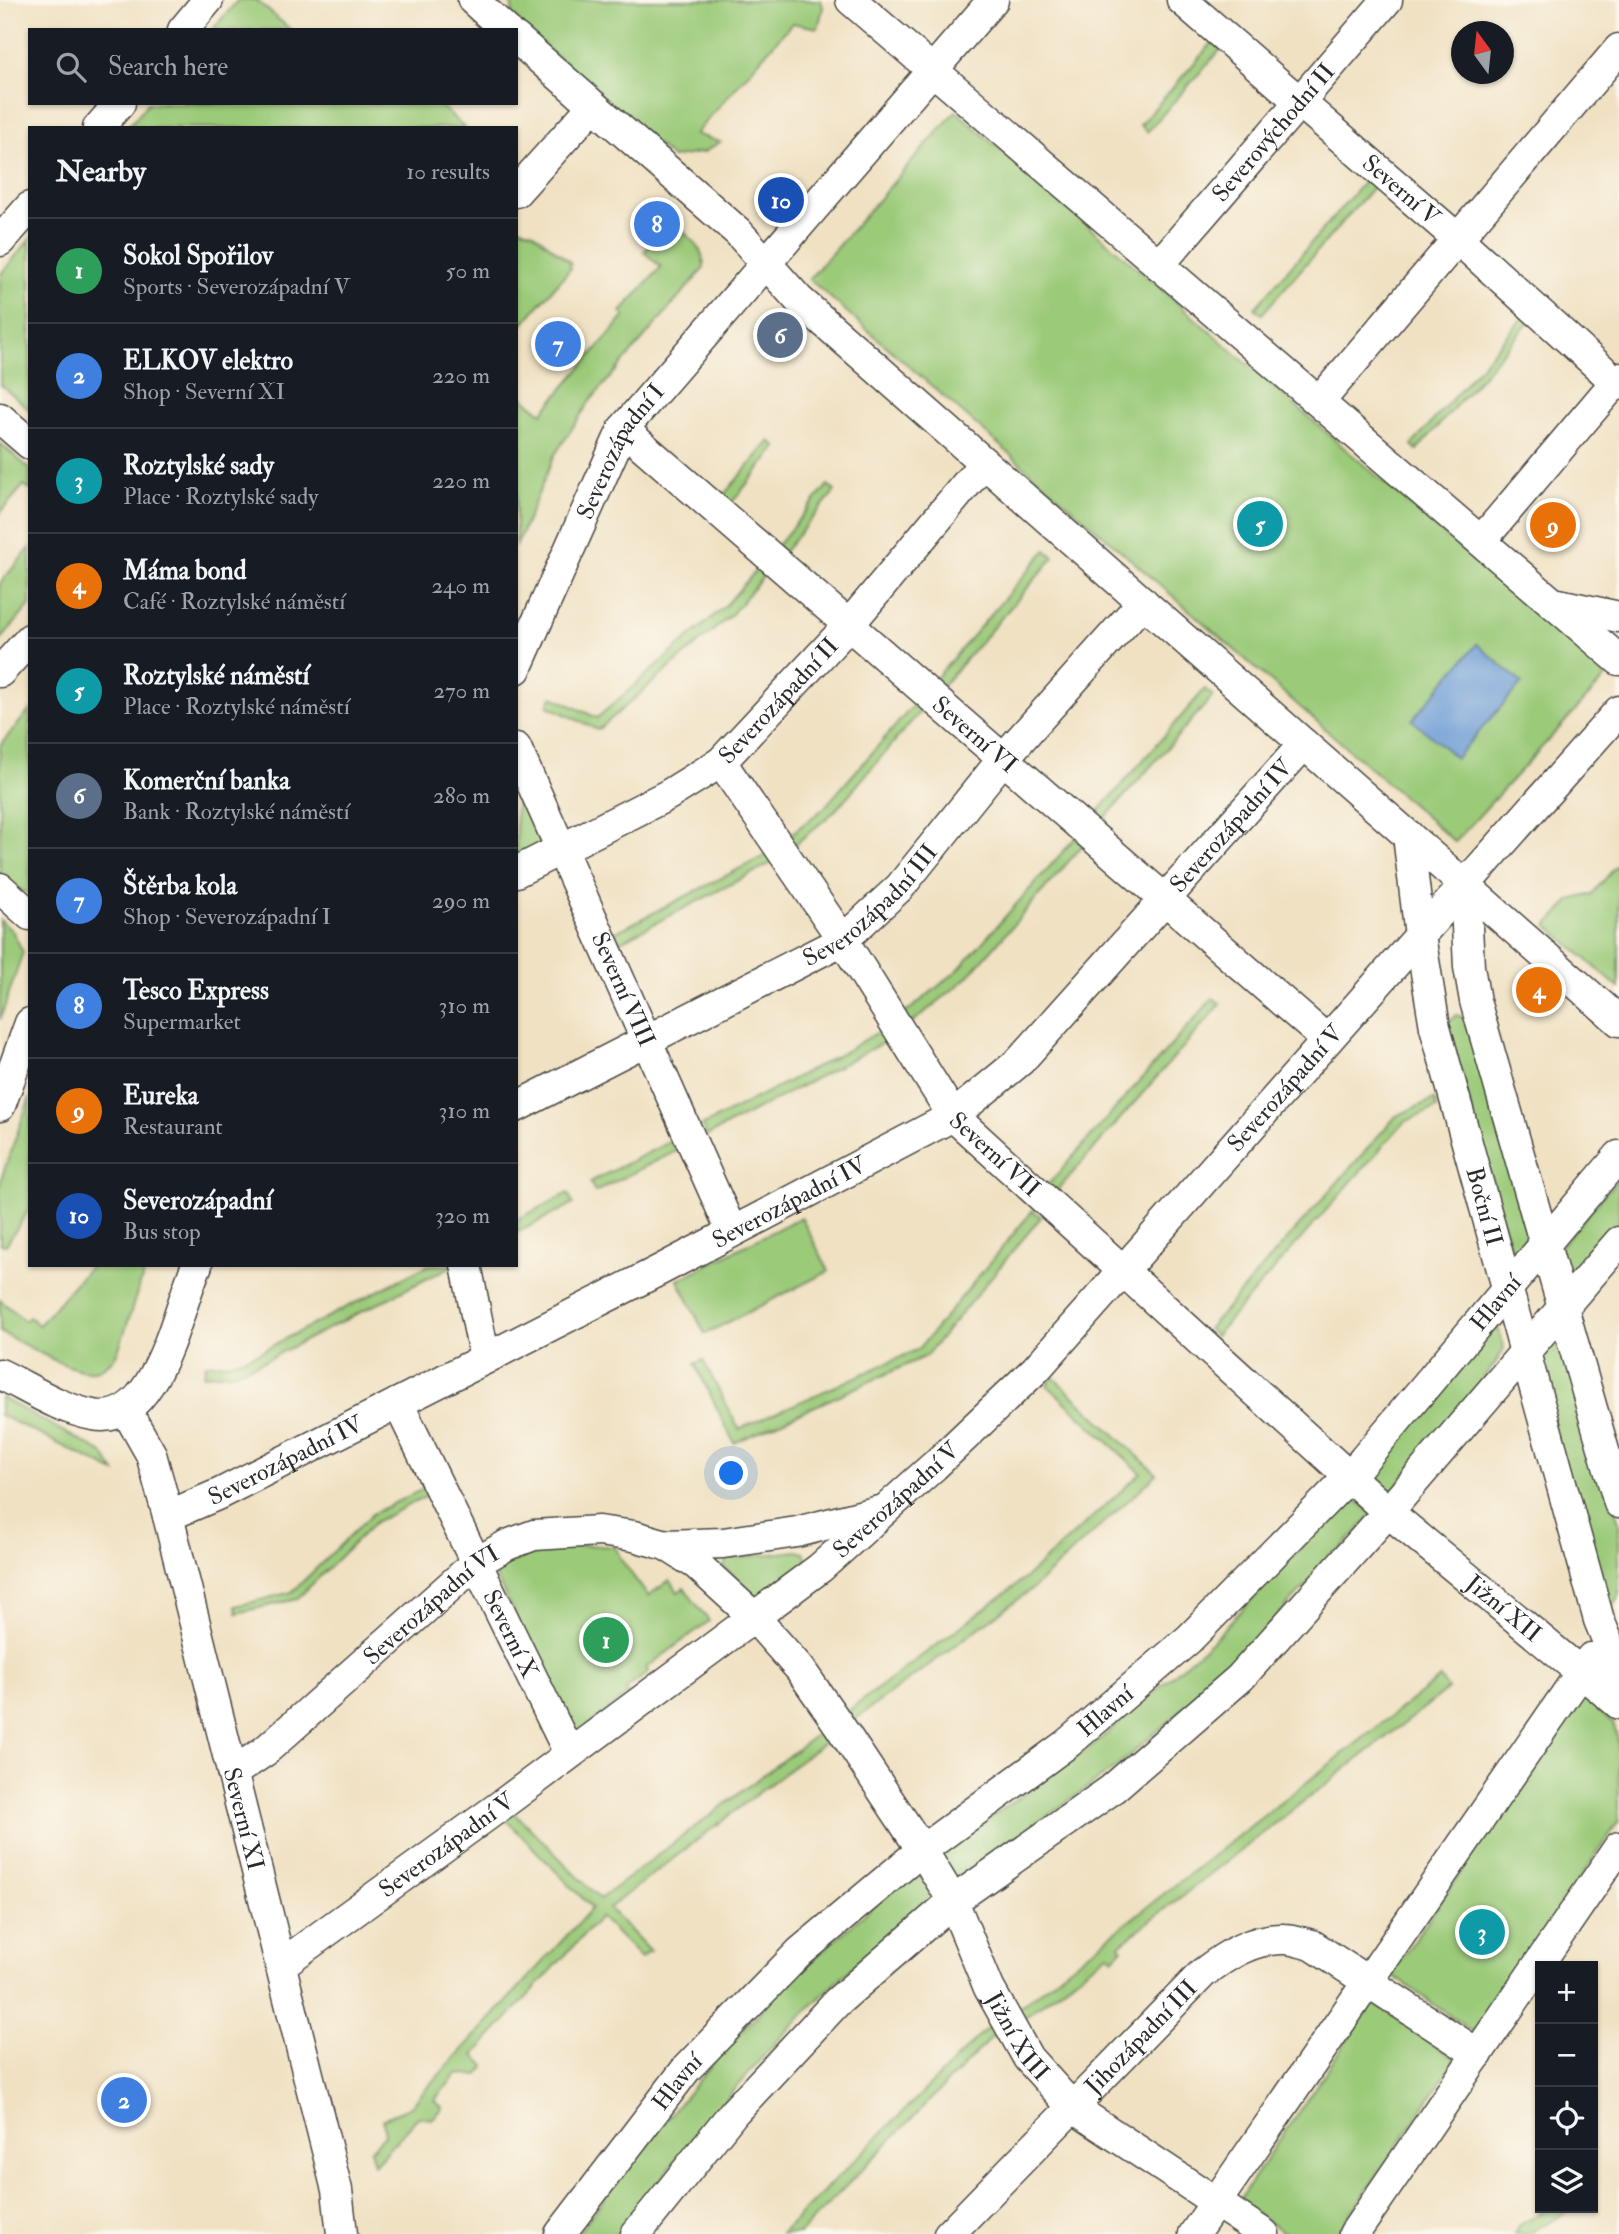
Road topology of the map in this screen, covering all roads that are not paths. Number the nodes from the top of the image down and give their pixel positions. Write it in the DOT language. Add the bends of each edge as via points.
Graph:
graph roads {
  1 [pos="208,0"];
  2 [pos="473,0"];
  3 [pos="851,0"];
  4 [pos="993,0"];
  5 [pos="1182,0"];
  6 [pos="1387,0"];
  7 [pos="185,28"];
  8 [pos="504,28"];
  9 [pos="518,40"];
  10 [pos="1619,49"];
  11 [pos="933,70"];
  12 [pos="1299,100"];
  13 [pos="118,105"];
  14 [pos="593,106"];
  15 [pos="101,126"];
  16 [pos="518,190"];
  17 [pos="28,209"];
  18 [pos="1457,238"];
  19 [pos="0,242"];
  20 [pos="766,263"];
  21 [pos="1159,265"];
  22 [pos="1618,382"];
  23 [pos="1319,402"];
  24 [pos="0,418"];
  25 [pos="622,429"];
  26 [pos="28,442"];
  27 [pos="984,463"];
  28 [pos="1481,541"];
  29 [pos="1143,603"];
  30 [pos="1554,604"];
  31 [pos="1619,617"];
  32 [pos="848,626"];
  33 [pos="28,641"];
  34 [pos="1619,660"];
  35 [pos="518,664"];
  36 [pos="0,671"];
  37 [pos="1619,711"];
  38 [pos="1304,744"];
  39 [pos="518,753"];
  40 [pos="1002,760"];
  41 [pos="721,762"];
  42 [pos="1408,835"];
  43 [pos="561,850"];
  44 [pos="518,871"];
  45 [pos="1465,885"];
  46 [pos="0,888"];
  47 [pos="1164,899"];
  48 [pos="28,913"];
  49 [pos="1420,936"];
  50 [pos="843,940"];
  51 [pos="1619,1021"];
  52 [pos="28,1029"];
  53 [pos="1327,1040"];
  54 [pos="647,1041"];
  55 [pos="0,1106"];
  56 [pos="518,1106"];
  57 [pos="953,1116"];
  58 [pos="1619,1156"];
  59 [pos="732,1232"];
  60 [pos="1619,1242"];
  61 [pos="1544,1245"];
  62 [pos="196,1267"];
  63 [pos="466,1267"];
  64 [pos="1123,1271"];
  65 [pos="1506,1290"];
  66 [pos="1563,1308"];
  67 [pos="1524,1353"];
  68 [pos="485,1359"];
  69 [pos="0,1374"];
  70 [pos="398,1403"];
  71 [pos="126,1410"];
  72 [pos="1349,1477"];
  73 [pos="1619,1503"];
  74 [pos="884,1510"];
  75 [pos="1388,1512"];
  76 [pos="168,1516"];
  77 [pos="666,1545"];
  78 [pos="477,1563"];
  79 [pos="754,1617"];
  80 [pos="1613,1628"];
  81 [pos="1581,1672"];
  82 [pos="1619,1692"];
  83 [pos="1619,1704"];
  84 [pos="569,1753"];
  85 [pos="234,1772"];
  86 [pos="1619,1847"];
  87 [pos="922,1850"];
  88 [pos="953,1901"];
  89 [pos="282,1964"];
  90 [pos="1368,1981"];
  91 [pos="1478,2054"];
  92 [pos="1072,2107"];
  93 [pos="1217,2201"];
  94 [pos="342,2234"];
  95 [pos="560,2234"];
  96 [pos="636,2234"];
  97 [pos="949,2234"];
  98 [pos="1194,2234"];
  99 [pos="1264,2234"];
  100 [pos="1354,2234"];
  1 -- 7 [label="street"];
  2 -- 8 [label="street"];
  3 -- 11 [label="street"];
  4 -- 11 [label="street, Severozápadní I"];
  5 -- 12 [label="street, Severní V"];
  6 -- 12 [label="street, Severovýchodní II"];
  9 -- 14 [label="street"];
  10 -- 18 [label="street"];
  11 -- 20 [label="street, Severozápadní I"];
  11 -- 21 [label="street"];
  12 -- 18 [label="street, Severní V"];
  12 -- 21 [label="street, Severovýchodní II"];
  13 -- 15 [label="street"];
  14 -- 16 [label="street"];
  14 -- 20 [label="street" via="738,232"];
  17 -- 19 [label="street"];
  18 -- 22 [label="street, Severní V"];
  18 -- 23 [label="street"];
  20 -- 25 [label="street, Severozápadní I"];
  20 -- 27 [label="street" via="799,300"];
  21 -- 23 [label="street"];
  22 -- 28 [label="street"];
  23 -- 28 [label="street"];
  24 -- 26 [label="street"];
  25 -- 32 [label="street, Severní VI"];
  25 -- 35 [label="street, Severozápadní I"];
  27 -- 29 [label="street"];
  27 -- 32 [label="street, Severozápadní II"];
  28 -- 30 [label="street"];
  29 -- 38 [label="street"];
  29 -- 40 [label="street, Severozápadní III"];
  30 -- 31 [label="street"];
  30 -- 34 [label="street"];
  32 -- 40 [label="street, Severní VI"];
  32 -- 41 [label="street, Severozápadní II"];
  33 -- 36 [label="street"];
  37 -- 45 [label="street, Severozápadní V"];
  38 -- 42 [label="street"];
  38 -- 47 [label="street, Severozápadní IV"];
  39 -- 43 [label="street, Severní VIII"];
  40 -- 47 [label="street, Severní VI"];
  40 -- 50 [label="street, Severozápadní III" via="900,887"];
  41 -- 43 [label="street, Severozápadní II"];
  41 -- 50 [label="street, Severní VII"];
  42 -- 45 [label="street"];
  42 -- 49 [label="street, Boční II"];
  43 -- 44 [label="street, Severozápadní II"];
  43 -- 54 [label="street, Severní VIII"];
  45 -- 49 [label="street, Severozápadní V"];
  45 -- 51 [label="street"];
  45 -- 61 [label="street, Boční II" via="1475,1001"];
  46 -- 48 [label="street"];
  47 -- 53 [label="street, Severní VI"];
  47 -- 57 [label="street, Severozápadní IV" via="1020,1061"];
  49 -- 53 [label="street, Severozápadní V"];
  49 -- 65 [label="street, Boční II" via="1434,1027"];
  50 -- 54 [label="street, Severozápadní III"];
  50 -- 57 [label="street, Severní VII"];
  52 -- 55 [label="street"];
  53 -- 64 [label="street, Severozápadní V"];
  54 -- 56 [label="street, Severozápadní III"];
  54 -- 59 [label="street, Severní VIII"];
  57 -- 59 [label="street, Severozápadní IV"];
  57 -- 64 [label="street, Severní VII"];
  58 -- 61 [label="street, Hlavní"];
  59 -- 68 [label="street, Severozápadní IV"];
  60 -- 66 [label="street"];
  61 -- 65 [label="street, Hlavní"];
  61 -- 66 [label="street, Boční II"];
  62 -- 71 [label="street" via="158,1368"];
  63 -- 68 [label="street"];
  64 -- 72 [label="street, Severní VII"];
  64 -- 74 [label="street, Severozápadní V" via="1036,1369"];
  65 -- 67 [label="street, Boční II"];
  65 -- 72 [label="street, Hlavní"];
  66 -- 67 [label="street"];
  66 -- 73 [label="street, Boční II"];
  67 -- 75 [label="street"];
  67 -- 80 [label="street, Boční II" via="1598,1620"];
  68 -- 70 [label="street, Severozápadní IV"];
  69 -- 71 [label="street" via="79,1412 109,1417"];
  70 -- 76 [label="street, Severozápadní IV"];
  70 -- 78 [label="street, Severní X"];
  71 -- 76 [label="street, Severní XI" via="151,1454"];
  72 -- 75 [label="street, Jižní XII"];
  72 -- 87 [label="street, Hlavní" via="1189,1639 1068,1743"];
  74 -- 77 [label="street, Severozápadní VI" via="797,1532 723,1543"];
  74 -- 79 [label="street, Severozápadní V" via="820,1568"];
  75 -- 81 [label="street, Jižní XII"];
  75 -- 88 [label="street" via="1240,1678 1111,1790"];
  76 -- 85 [label="street, Severní XI"];
  77 -- 78 [label="street, Severozápadní VI" via="598,1531 562,1532 534,1535"];
  77 -- 79 [label="street, Severozápadní VI" via="696,1564"];
  78 -- 84 [label="street, Severní X"];
  78 -- 85 [label="street, Severozápadní VI" via="265,1751"];
  79 -- 84 [label="street, Severozápadní V"];
  79 -- 87 [label="street, Severozápadní VI" via="800,1670"];
  80 -- 81 [label="street"];
  80 -- 82 [label="street, Boční II"];
  81 -- 83 [label="street, Jižní XII"];
  81 -- 90 [label="street"];
  84 -- 89 [label="street, Severozápadní V"];
  85 -- 89 [label="street, Severní XI"];
  86 -- 91 [label="street"];
  87 -- 88 [label="street, Jižní XIII"];
  87 -- 95 [label="street, Hlavní" via="800,1952 687,2068"];
  88 -- 92 [label="street, Jižní XIII" via="1006,2022 1028,2058"];
  88 -- 96 [label="street" via="836,2002 734,2112"];
  89 -- 94 [label="street, Severní XI" via="337,2190"];
  90 -- 91 [label="street, Jihozápadní III"];
  90 -- 92 [label="street, Jihozápadní III" via="1312,1945 1285,1939 1255,1943 1203,1973"];
  90 -- 93 [label="street"];
  91 -- 100 [label="street"];
  92 -- 93 [label="street, Jižní XIII"];
  92 -- 97 [label="street, Jihozápadní III"];
  93 -- 98 [label="street"];
  93 -- 99 [label="street, Jižní XIII"];
}
